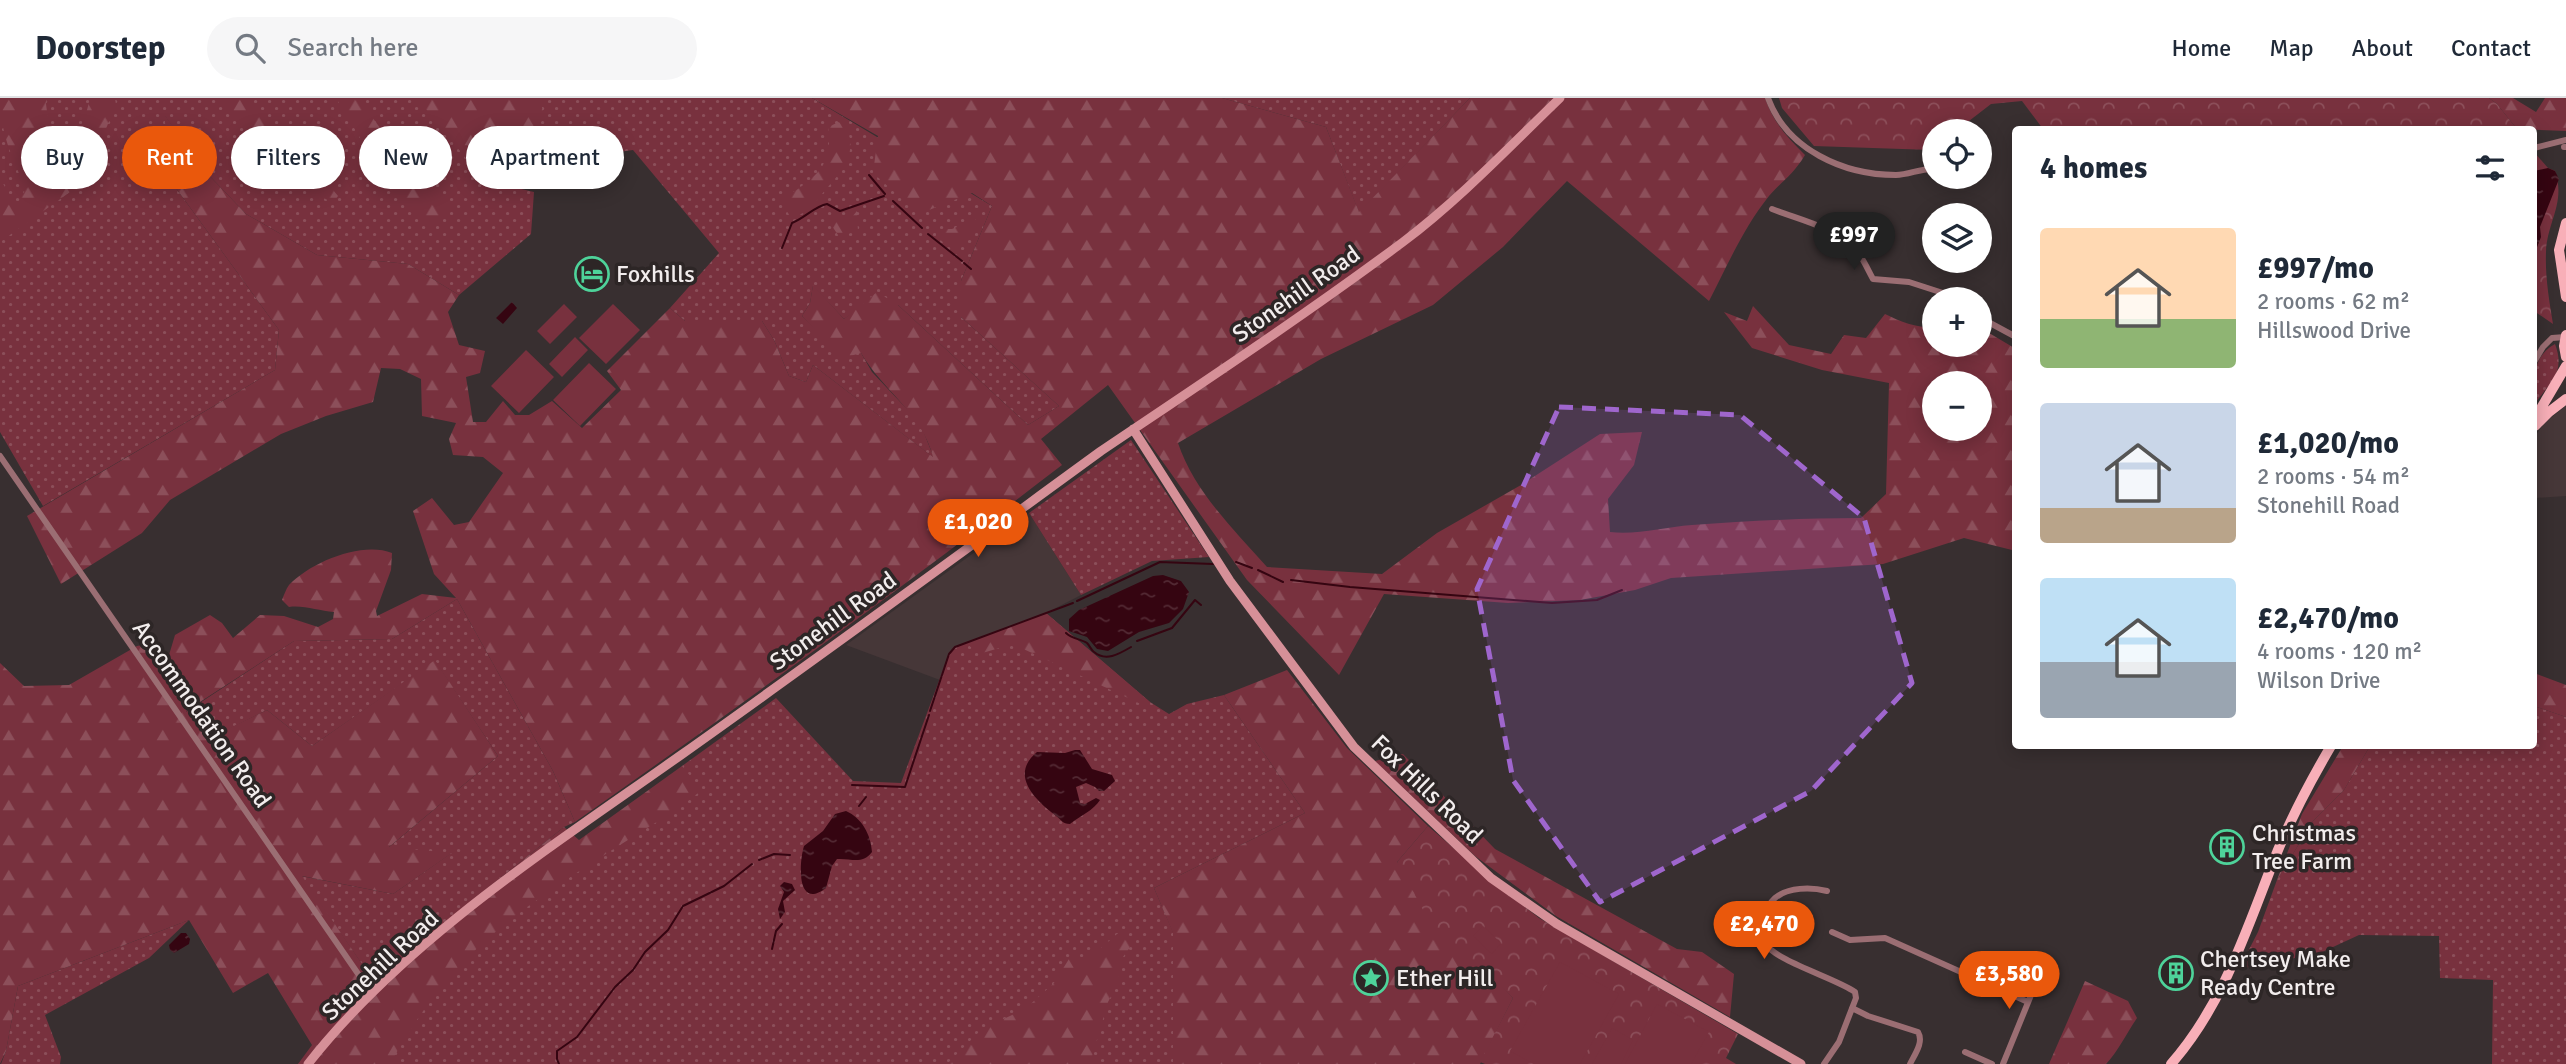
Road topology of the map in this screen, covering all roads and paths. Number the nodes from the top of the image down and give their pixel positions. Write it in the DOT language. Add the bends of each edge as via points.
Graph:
graph roads {
  1 [pos="1560,98"];
  2 [pos="1768,98"];
  3 [pos="2565,146"];
  4 [pos="2537,148"];
  5 [pos="1922,171"];
  6 [pos="1772,209"];
  7 [pos="2566,223"];
  8 [pos="1924,287"];
  9 [pos="2566,297"];
  10 [pos="1992,324"];
  11 [pos="2012,335"];
  12 [pos="2566,336"];
  13 [pos="2566,357"];
  14 [pos="2537,358"];
  15 [pos="2566,366"];
  16 [pos="2566,399"];
  17 [pos="2537,415"];
  18 [pos="2537,424"];
  19 [pos="1133,429"];
  20 [pos="0,456"];
  21 [pos="2329,749"];
  22 [pos="1827,891"];
  23 [pos="1832,932"];
  24 [pos="2042,968"];
  25 [pos="372,994"];
  26 [pos="2028,1002"];
  27 [pos="1852,1008"];
  28 [pos="1965,1052"];
  29 [pos="1973,1055"];
  30 [pos="308,1064"];
  31 [pos="1801,1064"];
  32 [pos="1824,1064"];
  33 [pos="1910,1064"];
  34 [pos="1969,1064"];
  35 [pos="1992,1064"];
  36 [pos="2003,1064"];
  37 [pos="2171,1064"];
  1 -- 19 [label="street, Stonehill Road" via="1467,188 1404,241"];
  2 -- 5 [label="street" via="1784,126 1823,160 1881,175"];
  3 -- 4 [label="street"];
  6 -- 8 [label="street" via="1846,241 1873,279"];
  7 -- 9 [label="main road" via="2559,250"];
  10 -- 11 [label="street"];
  12 -- 13 [label="main road"];
  12 -- 14 [label="street" via="2548,341"];
  15 -- 17 [label="main road"];
  16 -- 18 [label="main road"];
  19 -- 25 [label="street, Stonehill Road" via="510,877"];
  19 -- 31 [label="street, Fox Hills Road" via="1230,581 1354,747 1465,853 1557,924"];
  20 -- 25 [label="street, Accommodation Road"];
  21 -- 37 [label="main road" via="2296,809 2217,996"];
  22 -- 27 [label="street" via="1804,889 1778,895 1765,913 1763,936 1780,955 1855,992"];
  23 -- 26 [label="street" via="1850,940 1885,938"];
  24 -- 26 [label="street"];
  25 -- 30 [label="street, Stonehill Road"];
  26 -- 36 [label="street"];
  27 -- 32 [label="street" via="1839,1042"];
  27 -- 33 [label="street" via="1918,1032 1919,1046"];
  28 -- 29 [label="street"];
  29 -- 34 [label="street"];
  29 -- 35 [label="street"];
}
